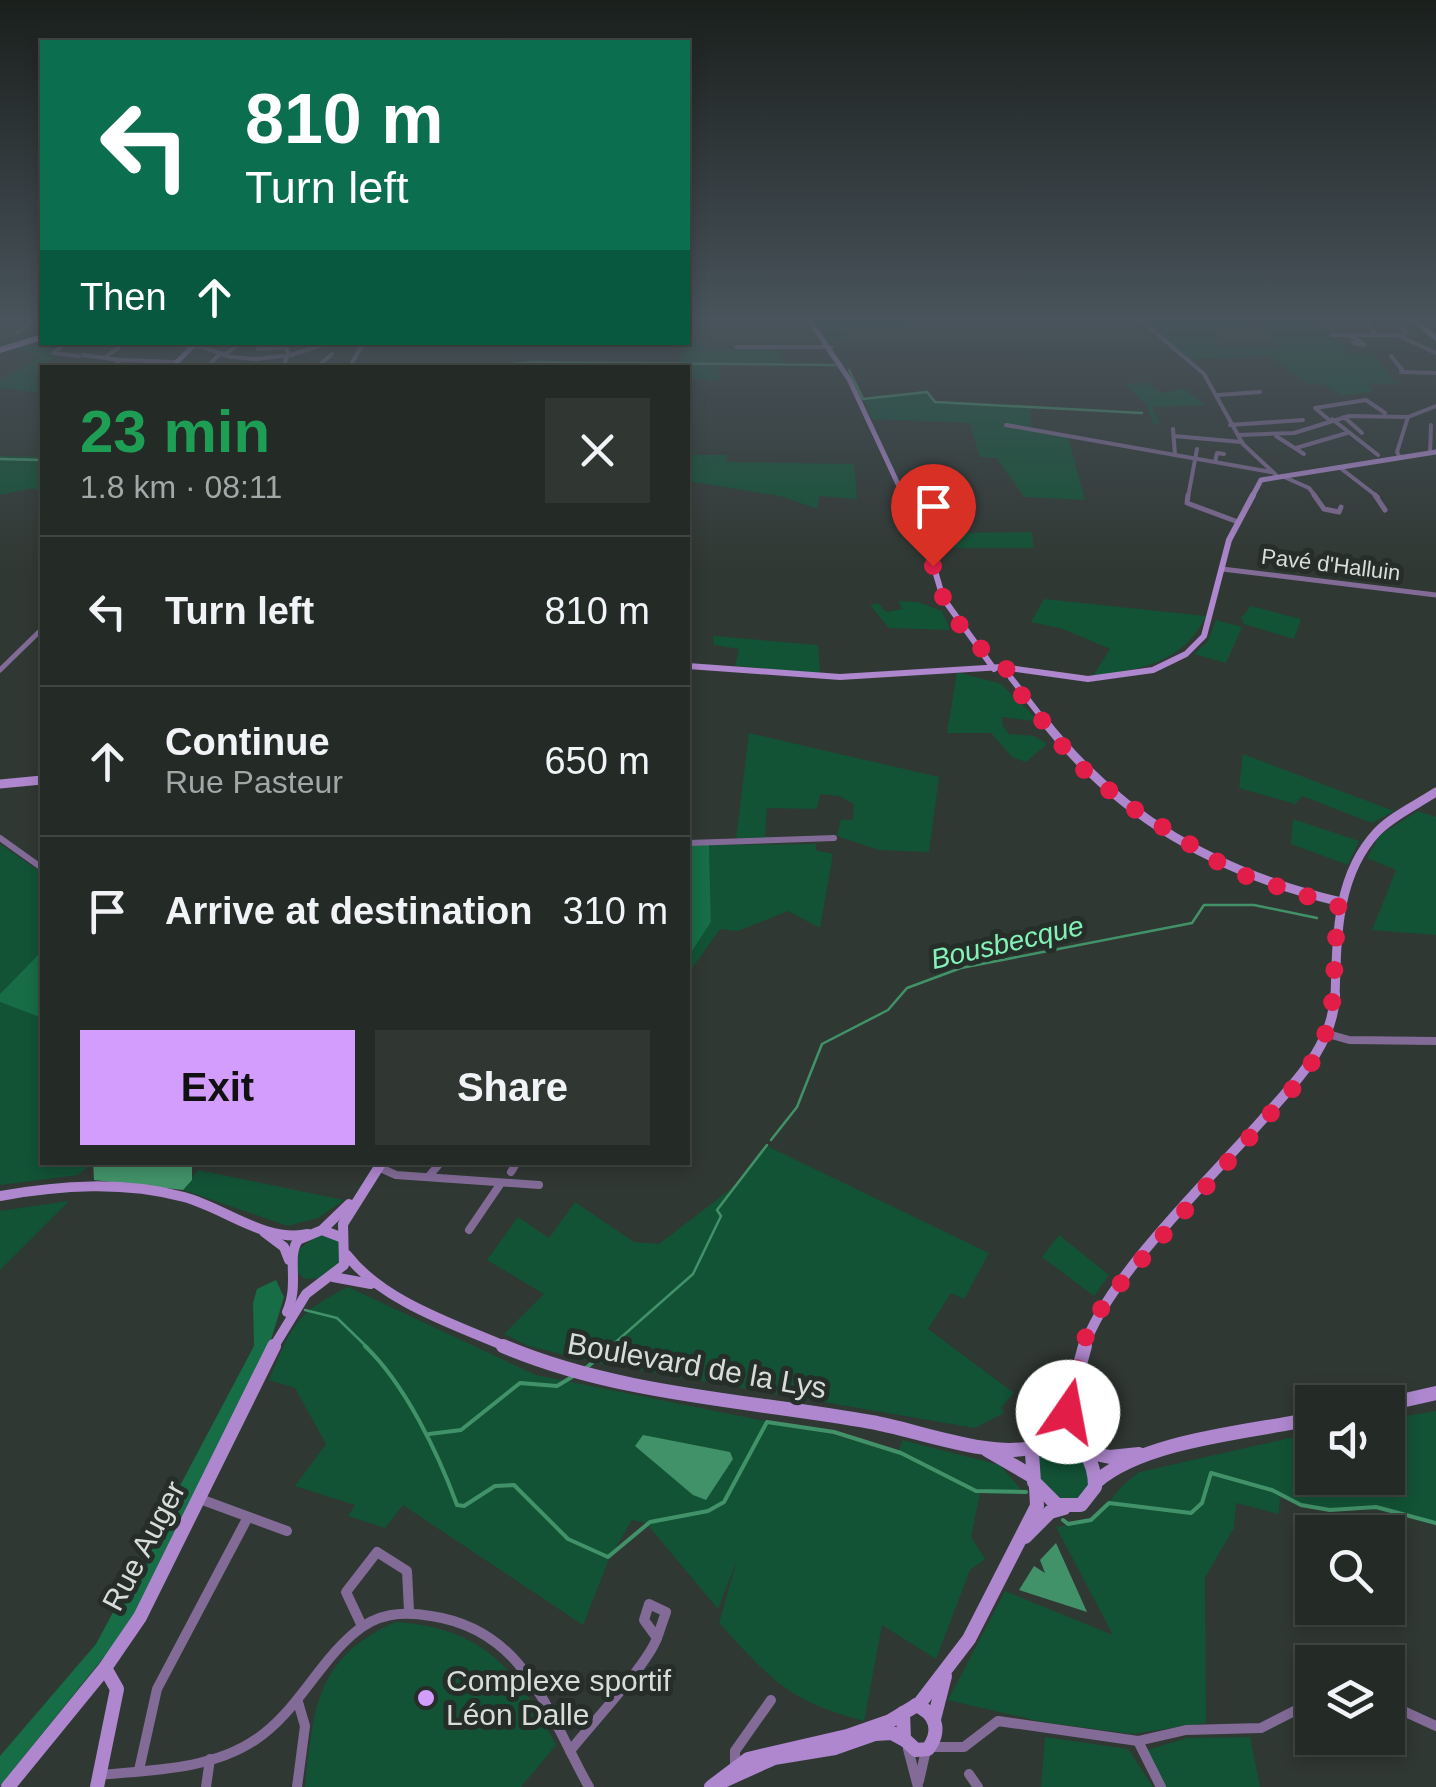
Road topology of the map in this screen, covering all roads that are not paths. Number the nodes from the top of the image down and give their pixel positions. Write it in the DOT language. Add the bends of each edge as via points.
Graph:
graph roads {
  1 [pos="860,403"];
  2 [pos="1221,403"];
  3 [pos="1344,403"];
  4 [pos="1371,403"];
  5 [pos="1436,406"];
  6 [pos="1386,414"];
  7 [pos="1408,416"];
  8 [pos="1344,417"];
  9 [pos="1331,419"];
  10 [pos="1304,420"];
  11 [pos="1006,425"];
  12 [pos="1230,425"];
  13 [pos="1432,425"];
  14 [pos="1173,428"];
  15 [pos="1348,432"];
  16 [pos="1362,432"];
  17 [pos="1236,435"];
  18 [pos="1274,435"];
  19 [pos="1174,436"];
  20 [pos="1241,442"];
  21 [pos="1296,448"];
  22 [pos="1197,450"];
  23 [pos="1433,453"];
  24 [pos="1224,454"];
  25 [pos="1304,454"];
  26 [pos="1175,455"];
  27 [pos="1378,455"];
  28 [pos="1401,455"];
  29 [pos="1195,459"];
  30 [pos="1215,462"];
  31 [pos="1339,467"];
  32 [pos="1276,474"];
  33 [pos="1341,506"];
  34 [pos="1385,510"];
  35 [pos="912,512"];
  36 [pos="1238,522"];
  37 [pos="929,555"];
  38 [pos="1222,568"];
  39 [pos="1436,594"];
  40 [pos="40,631"];
  41 [pos="976,642"];
  42 [pos="690,666"];
  43 [pos="0,670"];
  44 [pos="1009,673"];
  45 [pos="995,674"];
  46 [pos="1030,702"];
  47 [pos="40,780"];
  48 [pos="0,784"];
  49 [pos="1436,792"];
  50 [pos="0,838"];
  51 [pos="834,838"];
  52 [pos="690,843"];
  53 [pos="40,867"];
  54 [pos="1341,904"];
  55 [pos="1328,1034"];
  56 [pos="1436,1042"];
  57 [pos="380,1165"];
  58 [pos="438,1165"];
  59 [pos="516,1165"];
  60 [pos="512,1172"];
  61 [pos="428,1177"];
  62 [pos="501,1182"];
  63 [pos="539,1184"];
  64 [pos="360,1191"];
  65 [pos="0,1196"];
  66 [pos="244,1221"];
  67 [pos="468,1230"];
  68 [pos="313,1232"];
  69 [pos="344,1238"];
  70 [pos="347,1255"];
  71 [pos="289,1261"];
  72 [pos="294,1276"];
  73 [pos="327,1280"];
  74 [pos="388,1290"];
  75 [pos="279,1334"];
  76 [pos="1076,1382"];
  77 [pos="1436,1393"];
  78 [pos="1405,1400"];
  79 [pos="1295,1423"];
  80 [pos="1052,1437"];
  81 [pos="952,1438"];
  82 [pos="1036,1446"];
  83 [pos="1083,1449"];
  84 [pos="1162,1451"];
  85 [pos="1034,1482"];
  86 [pos="1096,1482"];
  87 [pos="200,1499"];
  88 [pos="1065,1508"];
  89 [pos="248,1517"];
  90 [pos="287,1532"];
  91 [pos="1014,1551"];
  92 [pos="409,1610"];
  93 [pos="362,1626"];
  94 [pos="657,1638"];
  95 [pos="105,1668"];
  96 [pos="948,1669"];
  97 [pos="771,1700"];
  98 [pos="298,1702"];
  99 [pos="910,1708"];
  100 [pos="1295,1711"];
  101 [pos="1405,1712"];
  102 [pos="935,1722"];
  103 [pos="1436,1726"];
  104 [pos="905,1741"];
  105 [pos="1138,1741"];
  106 [pos="928,1748"];
  107 [pos="958,1748"];
  108 [pos="570,1751"];
  109 [pos="210,1760"];
  110 [pos="736,1769"];
  111 [pos="139,1770"];
  112 [pos="969,1774"];
  113 [pos="98,1781"];
  114 [pos="977,1786"];
  115 [pos="8,1787"];
  116 [pos="206,1787"];
  117 [pos="297,1787"];
  118 [pos="590,1787"];
  119 [pos="712,1787"];
  120 [pos="919,1787"];
  121 [pos="1161,1787"];
  1 -- 35 [label="main road"];
  2 -- 12 [label="street"];
  3 -- 9 [label="street" via="1315,408"];
  4 -- 6 [label="street"];
  5 -- 7 [label="street"];
  6 -- 7 [label="street"];
  6 -- 8 [label="street"];
  7 -- 28 [label="street"];
  8 -- 9 [label="street"];
  8 -- 16 [label="street"];
  9 -- 15 [label="street"];
  9 -- 18 [label="street"];
  10 -- 12 [label="street"];
  11 -- 26 [label="street"];
  12 -- 17 [label="street"];
  13 -- 23 [label="street"];
  14 -- 19 [label="street"];
  15 -- 21 [label="street"];
  15 -- 27 [label="street"];
  17 -- 18 [label="street"];
  17 -- 20 [label="street"];
  18 -- 21 [label="street"];
  19 -- 20 [label="street"];
  19 -- 26 [label="street"];
  20 -- 32 [label="street"];
  21 -- 25 [label="street"];
  22 -- 29 [label="street"];
  23 -- 28 [label="street"];
  24 -- 30 [label="street"];
  26 -- 29 [label="street"];
  28 -- 31 [label="main road"];
  29 -- 30 [label="street"];
  29 -- 36 [label="street" via="1188,504"];
  30 -- 32 [label="street"];
  31 -- 32 [label="main road"];
  31 -- 34 [label="street"];
  32 -- 33 [label="street" via="1310,488 1324,510 1339,512"];
  32 -- 36 [label="main road" via="1259,482"];
  35 -- 37 [label="street"];
  36 -- 38 [label="main road"];
  37 -- 41 [label="main road" via="941,596"];
  38 -- 39 [label="street, Pavé d'Halluin"];
  38 -- 44 [label="main road" via="1208,629 1182,657 1125,676"];
  40 -- 43 [label="street"];
  41 -- 44 [label="main road"];
  41 -- 45 [label="main road"];
  42 -- 45 [label="main road" via="840,677 940,668"];
  44 -- 45 [label="street"];
  44 -- 46 [label="main road"];
  45 -- 46 [label="main road"];
  46 -- 54 [label="main road" via="1077,764 1221,866"];
  47 -- 48 [label="main road"];
  49 -- 54 [label="main road" via="1374,834"];
  50 -- 53 [label="street"];
  51 -- 52 [label="street"];
  54 -- 55 [label="main road"];
  55 -- 56 [label="street"];
  55 -- 76 [label="main road" via="1295,1086 1106,1300 1082,1344"];
  57 -- 61 [label="street" via="396,1175"];
  57 -- 64 [label="main road"];
  58 -- 61 [label="street"];
  59 -- 60 [label="street"];
  61 -- 62 [label="street"];
  62 -- 63 [label="street"];
  62 -- 67 [label="street"];
  64 -- 68 [label="main road"];
  64 -- 69 [label="main road" via="345,1219"];
  65 -- 66 [label="main road" via="64,1187 132,1188 197,1201"];
  66 -- 68 [label="main road" via="288,1238"];
  66 -- 71 [label="main road" via="281,1244"];
  68 -- 69 [label="main road"];
  68 -- 71 [label="main road" via="296,1244"];
  69 -- 70 [label="main road"];
  70 -- 73 [label="main road"];
  70 -- 74 [label="main road, Boulevard de la Lys" via="354,1268"];
  71 -- 72 [label="main road"];
  72 -- 73 [label="street" via="308,1284"];
  72 -- 75 [label="street, Rue Auger" via="296,1289"];
  73 -- 74 [label="main road, Boulevard de la Lys" via="350,1277"];
  73 -- 75 [label="main road, Rue Auger" via="301,1300"];
  74 -- 81 [label="main road, Boulevard de la Lys" via="517,1352 580,1373"];
  75 -- 87 [label="main road, Rue Auger"];
  76 -- 80 [label="main road"];
  76 -- 83 [label="main road" via="1074,1428"];
  77 -- 78 [label="main road"];
  79 -- 84 [label="main road"];
  80 -- 82 [label="main road"];
  80 -- 83 [label="street"];
  81 -- 82 [label="main road, Boulevard de la Lys" via="1017,1452"];
  81 -- 85 [label="main road, Boulevard de la Lys" via="998,1455"];
  82 -- 85 [label="main road" via="1030,1460"];
  83 -- 84 [label="main road" via="1110,1456"];
  83 -- 86 [label="street"];
  84 -- 86 [label="main road" via="1107,1469"];
  85 -- 88 [label="main road"];
  85 -- 91 [label="main road" via="1037,1506"];
  86 -- 88 [label="street" via="1088,1501"];
  87 -- 89 [label="street"];
  87 -- 95 [label="main road, Rue Auger" via="149,1602"];
  88 -- 91 [label="main road" via="1050,1512"];
  89 -- 90 [label="street"];
  89 -- 111 [label="street" via="156,1690"];
  91 -- 96 [label="main road"];
  92 -- 93 [label="street"];
  92 -- 93 [label="street" via="407,1570 378,1552 346,1592"];
  92 -- 108 [label="street" via="470,1627 510,1653 537,1684"];
  93 -- 98 [label="street" via="336,1648"];
  94 -- 108 [label="street" via="647,1662"];
  95 -- 113 [label="main road" via="116,1689"];
  95 -- 115 [label="main road, Rue Auger"];
  96 -- 99 [label="street"];
  96 -- 102 [label="main road"];
  97 -- 110 [label="street" via="735,1751"];
  98 -- 109 [label="street" via="257,1738"];
  98 -- 117 [label="street" via="305,1726"];
  99 -- 102 [label="main road"];
  99 -- 104 [label="street" via="900,1723"];
  99 -- 110 [label="street" via="847,1736 768,1752"];
  100 -- 105 [label="street" via="1261,1728 1186,1730"];
  101 -- 103 [label="street"];
  102 -- 106 [label="main road"];
  102 -- 107 [label="street"];
  104 -- 106 [label="main road"];
  104 -- 110 [label="main road" via="883,1733"];
  104 -- 120 [label="street"];
  105 -- 107 [label="street" via="998,1721"];
  105 -- 121 [label="street"];
  106 -- 107 [label="street"];
  106 -- 120 [label="street"];
  108 -- 118 [label="street"];
  109 -- 111 [label="street"];
  109 -- 116 [label="street"];
  110 -- 119 [label="main road"];
  111 -- 113 [label="street"];
  112 -- 114 [label="street"];
}
